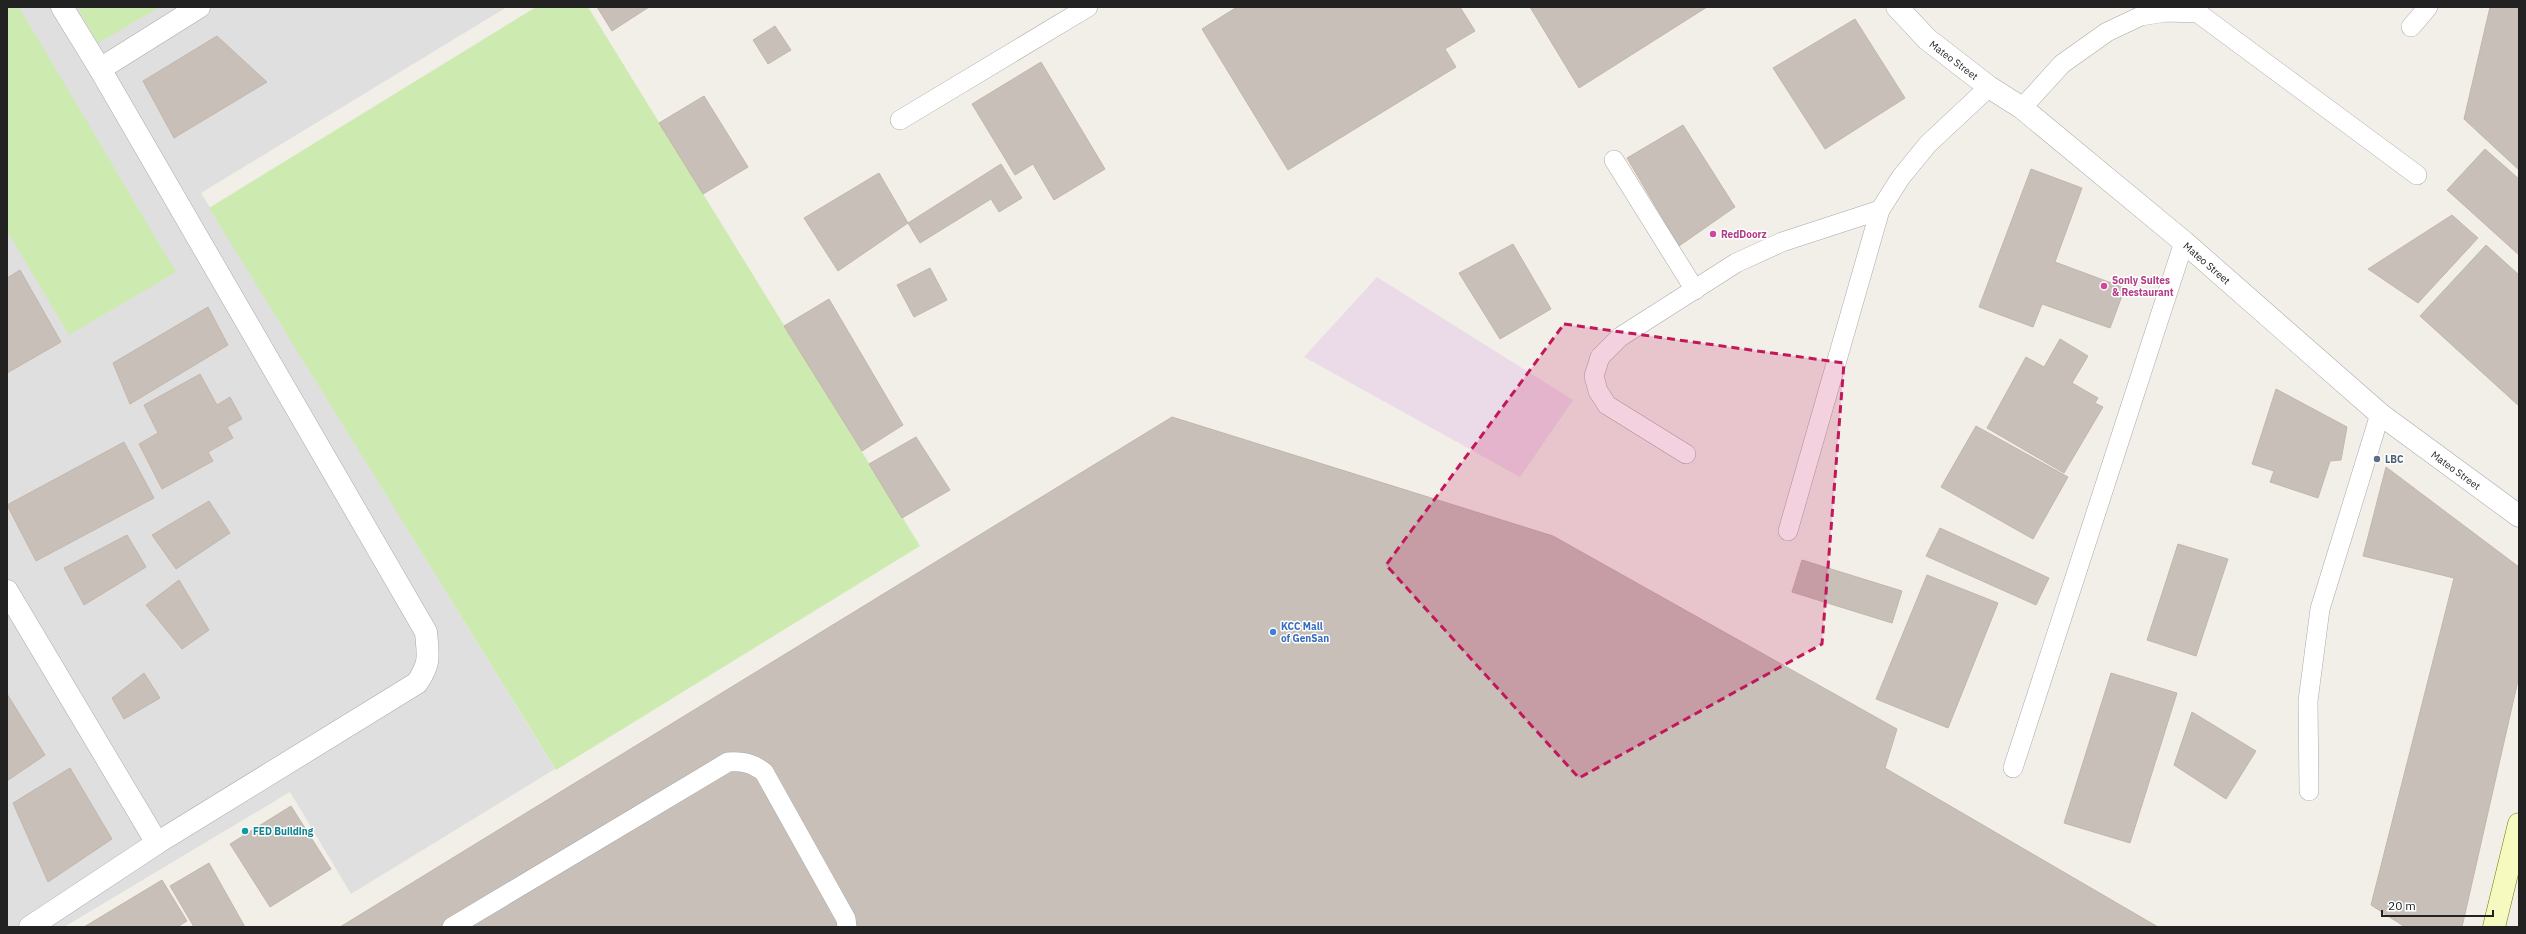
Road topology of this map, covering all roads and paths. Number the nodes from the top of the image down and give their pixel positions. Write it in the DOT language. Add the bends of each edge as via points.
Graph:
graph roads {
  1 [pos="62,7"];
  2 [pos="199,7"];
  3 [pos="1088,7"];
  4 [pos="1897,7"];
  5 [pos="2428,7"];
  6 [pos="2411,27"];
  7 [pos="100,69"];
  8 [pos="1989,87"];
  9 [pos="2022,108"];
  10 [pos="900,120"];
  11 [pos="1614,160"];
  12 [pos="2417,175"];
  13 [pos="1880,210"];
  14 [pos="2184,242"];
  15 [pos="1695,290"];
  16 [pos="2380,414"];
  17 [pos="1686,454"];
  18 [pos="2519,516"];
  19 [pos="1788,531"];
  20 [pos="7,592"];
  21 [pos="2013,768"];
  22 [pos="2309,790"];
  23 [pos="2519,824"];
  24 [pos="158,843"];
  25 [pos="30,927"];
  26 [pos="452,927"];
  27 [pos="847,927"];
  28 [pos="2494,927"];
  1 -- 7 [label="street"];
  2 -- 7 [label="street"];
  3 -- 10 [label="lane"];
  4 -- 8 [label="street, Mateo Street" via="1927,39"];
  5 -- 6 [label="lane"];
  7 -- 24 [label="street" via="426,632 427,644 427,668 417,683"];
  8 -- 9 [label="street, Mateo Street"];
  8 -- 13 [label="lane" via="1928,144 1901,177"];
  9 -- 12 [label="lane" via="2062,64 2107,32 2141,16 2166,12 2198,13"];
  9 -- 14 [label="street, Mateo Street"];
  11 -- 15 [label="lane"];
  13 -- 15 [label="lane" via="1782,242 1736,263"];
  13 -- 19 [label="lane"];
  14 -- 16 [label="street, Mateo Street"];
  14 -- 21 [label="lane"];
  15 -- 17 [label="lane" via="1620,337 1600,357 1594,376 1598,391 1607,405"];
  16 -- 18 [label="street, Mateo Street"];
  16 -- 22 [label="lane" via="2320,609 2308,701"];
  20 -- 24 [label="street"];
  23 -- 28 [label="main road"];
  24 -- 25 [label="street"];
  26 -- 27 [label="lane" via="728,762 742,761 754,764 764,772 846,919"];
}
